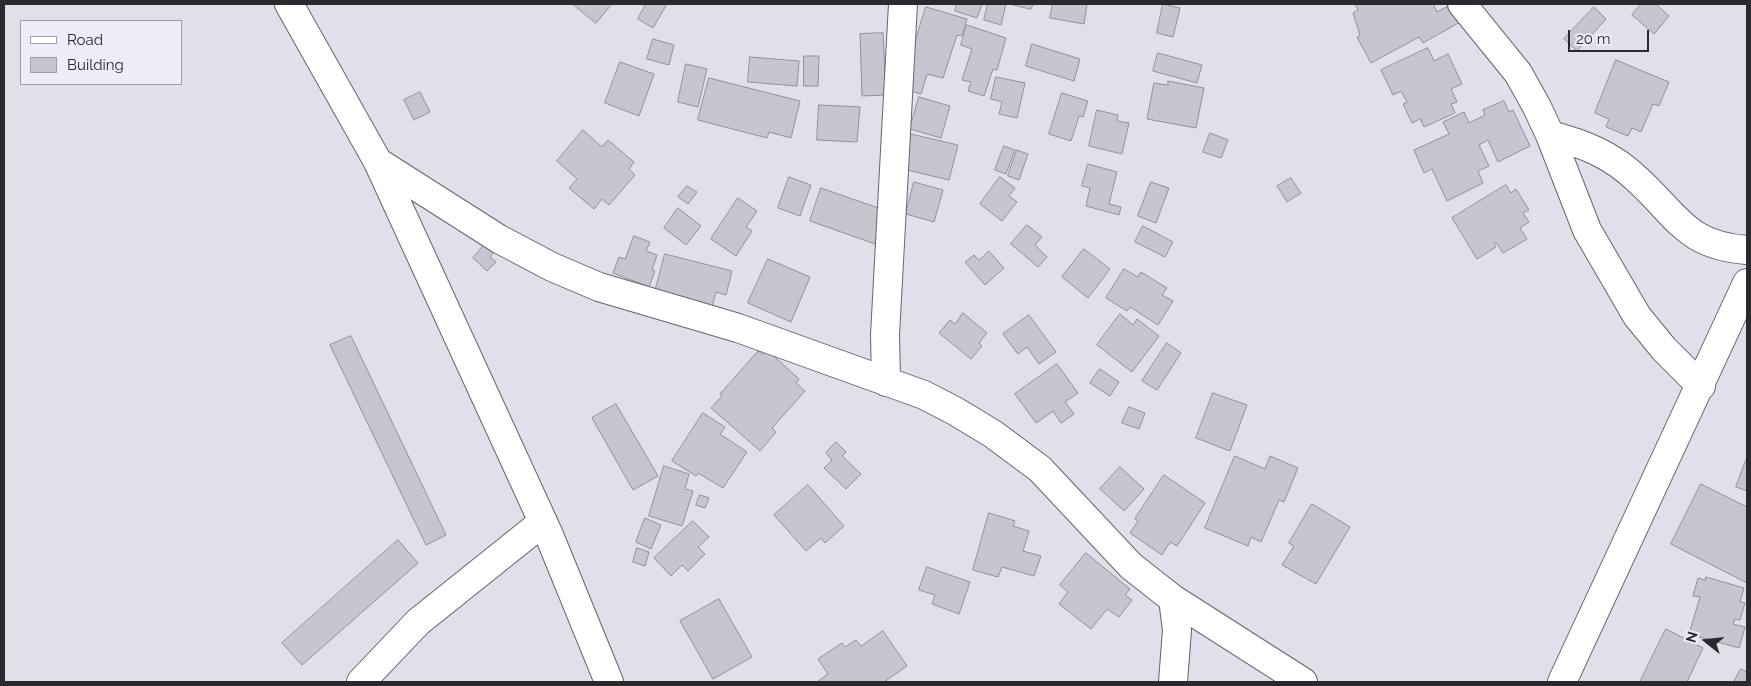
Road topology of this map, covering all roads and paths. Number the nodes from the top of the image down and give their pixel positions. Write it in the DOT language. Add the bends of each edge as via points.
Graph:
graph roads {
  1 [pos="289,4"];
  2 [pos="903,4"];
  3 [pos="1462,4"];
  4 [pos="1550,135"];
  5 [pos="378,162"];
  6 [pos="1747,250"];
  7 [pos="1747,283"];
  8 [pos="886,382"];
  9 [pos="1701,386"];
  10 [pos="544,522"];
  11 [pos="1173,599"];
  12 [pos="361,682"];
  13 [pos="609,682"];
  14 [pos="1173,682"];
  15 [pos="1303,682"];
  16 [pos="1562,682"];
  1 -- 5 [label="street"];
  2 -- 8 [label="street" via="885,335"];
  3 -- 4 [label="street" via="1518,73"];
  4 -- 6 [label="street" via="1586,145 1607,156 1638,179 1690,232 1707,243"];
  4 -- 9 [label="street" via="1587,230 1619,287 1653,336"];
  5 -- 8 [label="street" via="498,239 552,267 599,287 738,328"];
  5 -- 10 [label="street"];
  7 -- 9 [label="street"];
  8 -- 11 [label="street" via="955,411 1032,463 1131,566"];
  9 -- 16 [label="street"];
  10 -- 12 [label="street" via="418,622"];
  10 -- 13 [label="street"];
  11 -- 14 [label="street" via="1177,630"];
  11 -- 15 [label="street"];
}
